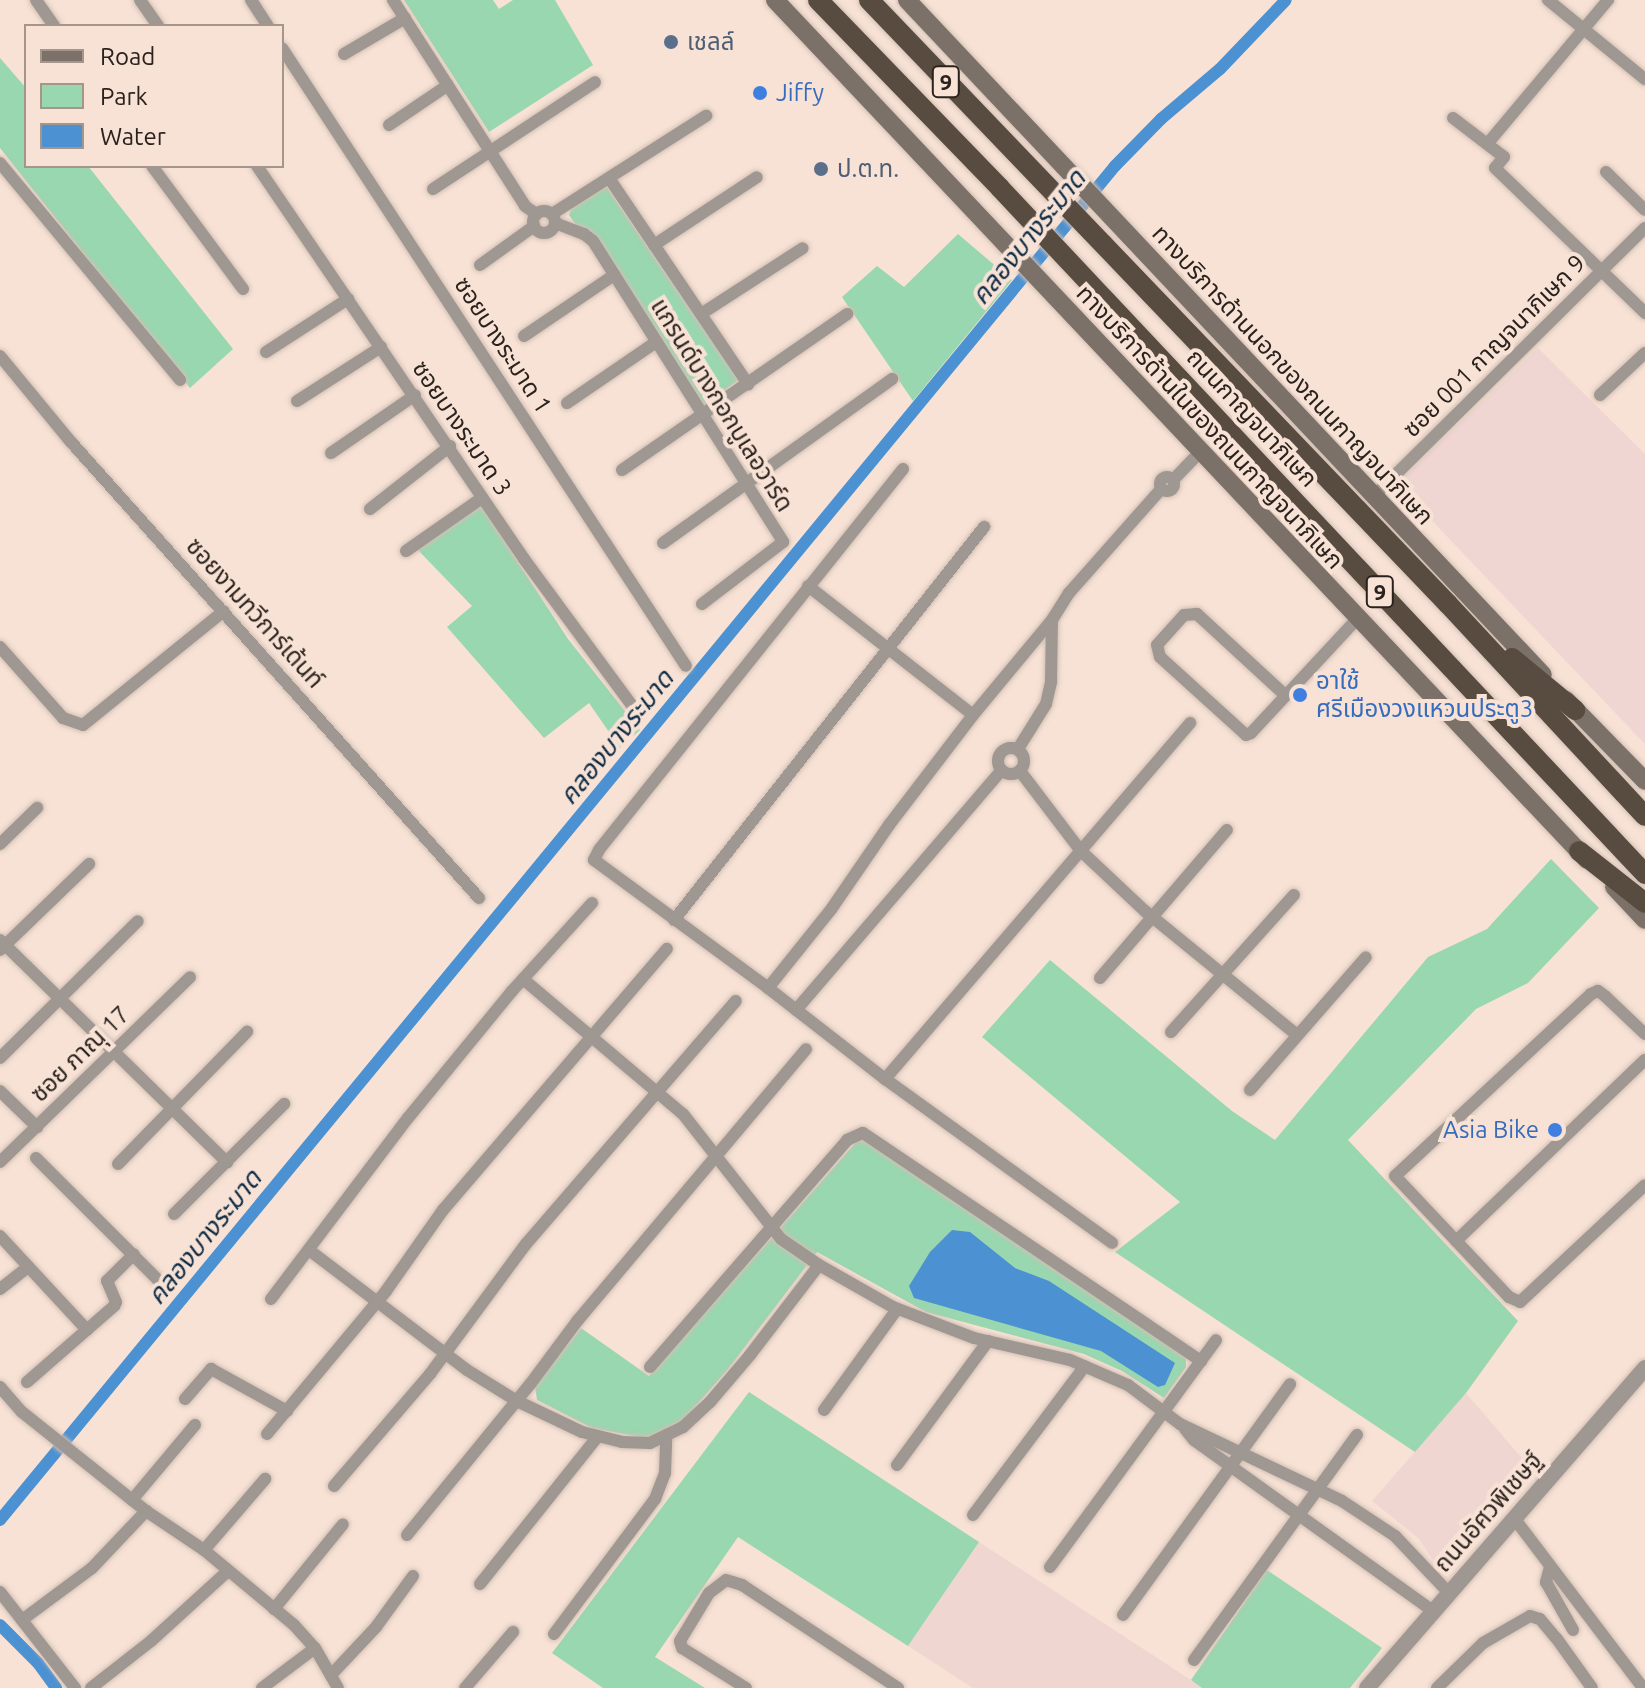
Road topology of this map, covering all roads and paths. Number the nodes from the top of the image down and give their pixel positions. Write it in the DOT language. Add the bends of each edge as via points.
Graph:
graph roads {
  1 [pos="36,0"];
  2 [pos="140,0"];
  3 [pos="251,0"];
  4 [pos="393,0"];
  5 [pos="775,0"];
  6 [pos="818,0"];
  7 [pos="869,0"];
  8 [pos="907,0"];
  9 [pos="1548,0"];
  10 [pos="1608,0"];
  11 [pos="405,18"];
  12 [pos="53,24"];
  13 [pos="157,24"];
  14 [pos="267,24"];
  15 [pos="1583,30"];
  16 [pos="284,51"];
  17 [pos="344,54"];
  18 [pos="1645,79"];
  19 [pos="595,82"];
  20 [pos="448,85"];
  21 [pos="706,116"];
  22 [pos="1453,118"];
  23 [pos="389,125"];
  24 [pos="1488,143"];
  25 [pos="490,152"];
  26 [pos="0,163"];
  27 [pos="153,168"];
  28 [pos="258,168"];
  29 [pos="1606,172"];
  30 [pos="757,177"];
  31 [pos="609,178"];
  32 [pos="433,189"];
  33 [pos="1645,210"];
  34 [pos="553,219"];
  35 [pos="535,220"];
  36 [pos="1645,228"];
  37 [pos="654,245"];
  38 [pos="803,248"];
  39 [pos="480,265"];
  40 [pos="1601,272"];
  41 [pos="614,275"];
  42 [pos="243,289"];
  43 [pos="348,299"];
  44 [pos="1645,313"];
  45 [pos="701,314"];
  46 [pos="847,314"];
  47 [pos="524,336"];
  48 [pos="656,342"];
  49 [pos="381,347"];
  50 [pos="266,352"];
  51 [pos="1645,353"];
  52 [pos="0,356"];
  53 [pos="5,371"];
  54 [pos="892,379"];
  55 [pos="180,380"];
  56 [pos="748,384"];
  57 [pos="415,395"];
  58 [pos="1600,395"];
  59 [pos="297,401"];
  60 [pos="567,403"];
  61 [pos="703,415"];
  62 [pos="450,446"];
  63 [pos="1201,451"];
  64 [pos="331,453"];
  65 [pos="903,469"];
  66 [pos="622,470"];
  67 [pos="746,483"];
  68 [pos="1374,496"];
  69 [pos="482,498"];
  70 [pos="370,509"];
  71 [pos="984,527"];
  72 [pos="663,543"];
  73 [pos="406,551"];
  74 [pos="808,586"];
  75 [pos="702,604"];
  76 [pos="1448,604"];
  77 [pos="224,611"];
  78 [pos="1357,619"];
  79 [pos="1052,620"];
  80 [pos="0,647"];
  81 [pos="888,648"];
  82 [pos="686,666"];
  83 [pos="1285,695"];
  84 [pos="1575,710"];
  85 [pos="636,711"];
  86 [pos="973,715"];
  87 [pos="1190,723"];
  88 [pos="1018,749"];
  89 [pos="1002,770"];
  90 [pos="1020,771"];
  91 [pos="1645,781"];
  92 [pos="37,808"];
  93 [pos="1645,816"];
  94 [pos="1227,830"];
  95 [pos="0,844"];
  96 [pos="1081,851"];
  97 [pos="1579,851"];
  98 [pos="89,864"];
  99 [pos="1645,874"];
  100 [pos="1294,895"];
  101 [pos="479,898"];
  102 [pos="592,903"];
  103 [pos="1645,903"];
  104 [pos="1151,916"];
  105 [pos="674,920"];
  106 [pos="1645,920"];
  107 [pos="138,921"];
  108 [pos="2,945"];
  109 [pos="667,949"];
  110 [pos="1366,957"];
  111 [pos="1222,976"];
  112 [pos="190,977"];
  113 [pos="1100,978"];
  114 [pos="523,979"];
  115 [pos="768,988"];
  116 [pos="60,997"];
  117 [pos="736,1001"];
  118 [pos="796,1010"];
  119 [pos="247,1032"];
  120 [pos="1171,1032"];
  121 [pos="1296,1034"];
  122 [pos="1645,1034"];
  123 [pos="592,1036"];
  124 [pos="806,1049"];
  125 [pos="114,1052"];
  126 [pos="0,1058"];
  127 [pos="1645,1060"];
  128 [pos="885,1079"];
  129 [pos="1250,1090"];
  130 [pos="0,1091"];
  131 [pos="658,1091"];
  132 [pos="284,1104"];
  133 [pos="170,1108"];
  134 [pos="37,1127"];
  135 [pos="715,1155"];
  136 [pos="36,1158"];
  137 [pos="0,1162"];
  138 [pos="227,1162"];
  139 [pos="118,1164"];
  140 [pos="1645,1185"];
  141 [pos="174,1214"];
  142 [pos="772,1227"];
  143 [pos="0,1236"];
  144 [pos="1456,1241"];
  145 [pos="1112,1243"];
  146 [pos="309,1250"];
  147 [pos="134,1254"];
  148 [pos="819,1265"];
  149 [pos="28,1267"];
  150 [pos="166,1288"];
  151 [pos="0,1289"];
  152 [pos="271,1299"];
  153 [pos="376,1302"];
  154 [pos="897,1309"];
  155 [pos="87,1330"];
  156 [pos="1216,1340"];
  157 [pos="988,1341"];
  158 [pos="445,1354"];
  159 [pos="1201,1361"];
  160 [pos="1085,1366"];
  161 [pos="650,1367"];
  162 [pos="1645,1368"];
  163 [pos="27,1382"];
  164 [pos="1290,1384"];
  165 [pos="0,1387"];
  166 [pos="185,1399"];
  167 [pos="517,1401"];
  168 [pos="824,1410"];
  169 [pos="287,1411"];
  170 [pos="1164,1412"];
  171 [pos="1180,1424"];
  172 [pos="195,1425"];
  173 [pos="267,1434"];
  174 [pos="666,1435"];
  175 [pos="1357,1435"];
  176 [pos="598,1436"];
  177 [pos="1240,1453"];
  178 [pos="897,1465"];
  179 [pos="1231,1466"];
  180 [pos="265,1479"];
  181 [pos="334,1486"];
  182 [pos="1316,1491"];
  183 [pos="132,1500"];
  184 [pos="146,1511"];
  185 [pos="1300,1513"];
  186 [pos="973,1515"];
  187 [pos="1514,1518"];
  188 [pos="343,1524"];
  189 [pos="407,1535"];
  190 [pos="204,1550"];
  191 [pos="1050,1567"];
  192 [pos="1550,1567"];
  193 [pos="228,1571"];
  194 [pos="413,1576"];
  195 [pos="480,1584"];
  196 [pos="0,1592"];
  197 [pos="1450,1594"];
  198 [pos="274,1609"];
  199 [pos="1434,1612"];
  200 [pos="1123,1615"];
  201 [pos="22,1620"];
  202 [pos="1573,1630"];
  203 [pos="513,1632"];
  204 [pos="554,1634"];
  205 [pos="315,1648"];
  206 [pos="1194,1660"];
  207 [pos="331,1675"];
  208 [pos="1372,1686"];
  209 [pos="75,1688"];
  210 [pos="91,1688"];
  211 [pos="262,1688"];
  212 [pos="338,1688"];
  213 [pos="465,1688"];
  214 [pos="746,1688"];
  215 [pos="898,1688"];
  216 [pos="1437,1688"];
  217 [pos="1592,1688"];
  218 [pos="1643,1688"];
  1 -- 12 [label="street"];
  2 -- 13 [label="street"];
  3 -- 14 [label="street"];
  4 -- 11 [label="street"];
  5 -- 63 [label="main road, ทางบริการด้านในของถนนกาญจนาภิเษก"];
  6 -- 99 [label="highway, ถนนกาญจนาภิเษก / 9"];
  7 -- 76 [label="highway, ถนนกาญจนาภิเษก / 9"];
  8 -- 68 [label="main road, ทางบริการด้านนอกของถนนกาญจนาภิเษก"];
  9 -- 15 [label="street"];
  10 -- 15 [label="street"];
  11 -- 17 [label="street"];
  11 -- 20 [label="street"];
  15 -- 18 [label="street"];
  15 -- 24 [label="street"];
  16 -- 82 [label="street, ซอยบางระมาด 1"];
  19 -- 25 [label="street"];
  20 -- 23 [label="street"];
  20 -- 25 [label="street"];
  21 -- 31 [label="street"];
  22 -- 24 [label="street"];
  24 -- 40 [label="street" via="1504,157 1495,168"];
  25 -- 32 [label="street"];
  25 -- 35 [label="street"];
  26 -- 55 [label="street"];
  27 -- 42 [label="street"];
  28 -- 43 [label="street, ซอยบางระมาด 3"];
  29 -- 33 [label="street"];
  30 -- 37 [label="street"];
  31 -- 34 [label="street"];
  31 -- 37 [label="street"];
  34 -- 35 [label="street" via="542,211"];
  34 -- 35 [label="street" via="545,233"];
  34 -- 41 [label="street, แกรนด์บางกอกบูเลอวาร์ด" via="593,241"];
  35 -- 39 [label="street"];
  36 -- 40 [label="street, ซอย 001 กาญจนาภิเษก 9"];
  37 -- 45 [label="street"];
  38 -- 45 [label="street"];
  40 -- 44 [label="street"];
  40 -- 68 [label="street, ซอย 001 กาญจนาภิเษก 9"];
  41 -- 47 [label="street"];
  41 -- 48 [label="street, แกรนด์บางกอกบูเลอวาร์ด"];
  43 -- 49 [label="street, ซอยบางระมาด 3"];
  43 -- 50 [label="street"];
  45 -- 56 [label="street"];
  46 -- 56 [label="street"];
  48 -- 60 [label="street"];
  48 -- 61 [label="street, แกรนด์บางกอกบูเลอวาร์ด"];
  49 -- 57 [label="street, ซอยบางระมาด 3"];
  49 -- 59 [label="street"];
  51 -- 58 [label="street"];
  52 -- 53 [label="street, ซอยงามทวีการ์เด้นท์"];
  53 -- 77 [label="street, ซอยงามทวีการ์เด้นท์"];
  54 -- 67 [label="street"];
  56 -- 61 [label="street"];
  57 -- 62 [label="street, ซอยบางระมาด 3"];
  57 -- 64 [label="street"];
  61 -- 66 [label="street"];
  61 -- 67 [label="street, แกรนด์บางกอกบูเลอวาร์ด"];
  62 -- 69 [label="street, ซอยบางระมาด 3"];
  62 -- 70 [label="street"];
  63 -- 78 [label="main road, ทางบริการด้านในของถนนกาญจนาภิเษก"];
  63 -- 79 [label="street" via="1069,593"];
  65 -- 74 [label="street"];
  67 -- 72 [label="street"];
  67 -- 75 [label="street, แกรนด์บางกอกบูเลอวาร์ด" via="783,542"];
  68 -- 84 [label="main road, ทางบริการด้านนอกของถนนกาญจนาภิเษก"];
  69 -- 73 [label="street"];
  69 -- 85 [label="street, ซอยบางระมาด 3"];
  71 -- 81 [label="street"];
  74 -- 81 [label="street"];
  74 -- 105 [label="street" via="594,860"];
  76 -- 84 [label="highway"];
  76 -- 93 [label="highway, ถนนกาญจนาภิเษก / 9"];
  77 -- 80 [label="street" via="83,725 63,718"];
  77 -- 101 [label="street, ซอยงามทวีการ์เด้นท์"];
  78 -- 83 [label="street"];
  78 -- 97 [label="main road, ทางบริการด้านในของถนนกาญจนาภิเษก"];
  79 -- 86 [label="street"];
  79 -- 88 [label="street" via="1046,704"];
  81 -- 86 [label="street"];
  81 -- 105 [label="street"];
  83 -- 83 [label="street" via="1251,733 1242,734 1160,657 1157,645 1184,615 1197,614"];
  84 -- 91 [label="main road, ทางบริการด้านนอกของถนนกาญจนาภิเษก"];
  86 -- 115 [label="street"];
  87 -- 96 [label="street"];
  88 -- 89 [label="street" via="1000,752"];
  88 -- 90 [label="street" via="1025,759"];
  89 -- 90 [label="street"];
  89 -- 118 [label="street"];
  90 -- 96 [label="street"];
  92 -- 95 [label="street"];
  94 -- 104 [label="street"];
  96 -- 104 [label="street"];
  96 -- 128 [label="street"];
  97 -- 103 [label="highway"];
  97 -- 106 [label="main road, ทางบริการด้านในของถนนกาญจนาภิเษก"];
  98 -- 108 [label="street"];
  100 -- 111 [label="street"];
  102 -- 114 [label="street"];
  104 -- 111 [label="street"];
  104 -- 113 [label="street"];
  105 -- 115 [label="street"];
  107 -- 116 [label="street"];
  108 -- 116 [label="street"];
  109 -- 123 [label="street"];
  110 -- 121 [label="street"];
  111 -- 120 [label="street"];
  111 -- 121 [label="street"];
  112 -- 125 [label="street, ซอย ภาณุ 17"];
  114 -- 123 [label="street"];
  114 -- 146 [label="street" via="408,1118"];
  115 -- 118 [label="street"];
  116 -- 125 [label="street"];
  116 -- 126 [label="street"];
  117 -- 131 [label="street"];
  118 -- 128 [label="street"];
  119 -- 133 [label="street"];
  121 -- 129 [label="street"];
  122 -- 144 [label="street" via="1605,996 1591,994 1395,1176"];
  123 -- 131 [label="street"];
  123 -- 153 [label="street" via="443,1210"];
  124 -- 135 [label="street"];
  125 -- 133 [label="street"];
  125 -- 134 [label="street, ซอย ภาณุ 17"];
  127 -- 144 [label="street"];
  128 -- 145 [label="street"];
  130 -- 134 [label="street"];
  131 -- 135 [label="street"];
  131 -- 158 [label="street" via="526,1244"];
  132 -- 138 [label="street"];
  133 -- 138 [label="street"];
  133 -- 139 [label="street"];
  134 -- 137 [label="street, ซอย ภาณุ 17"];
  135 -- 142 [label="street"];
  135 -- 167 [label="street"];
  136 -- 147 [label="street"];
  138 -- 141 [label="street"];
  140 -- 144 [label="street" via="1520,1302"];
  142 -- 148 [label="street"];
  142 -- 159 [label="street" via="847,1140 863,1133"];
  142 -- 161 [label="street"];
  143 -- 149 [label="street"];
  146 -- 152 [label="street"];
  146 -- 153 [label="street"];
  147 -- 150 [label="street"];
  147 -- 155 [label="street" via="107,1281 114,1306"];
  148 -- 154 [label="street"];
  148 -- 174 [label="street" via="710,1402"];
  149 -- 151 [label="street"];
  149 -- 155 [label="street"];
  153 -- 158 [label="street"];
  153 -- 169 [label="street"];
  154 -- 157 [label="street"];
  154 -- 168 [label="street"];
  155 -- 163 [label="street"];
  156 -- 159 [label="street"];
  157 -- 160 [label="street"];
  157 -- 178 [label="street"];
  158 -- 167 [label="street"];
  158 -- 181 [label="street"];
  159 -- 170 [label="street"];
  160 -- 170 [label="street" via="1128,1385"];
  160 -- 186 [label="street"];
  162 -- 187 [label="street, ถนนอัศวพิเชษฐ์"];
  164 -- 177 [label="street"];
  165 -- 183 [label="street" via="22,1412"];
  166 -- 169 [label="street" via="211,1369"];
  167 -- 176 [label="street"];
  167 -- 189 [label="street"];
  169 -- 173 [label="street"];
  170 -- 171 [label="street"];
  170 -- 191 [label="street"];
  171 -- 177 [label="street"];
  171 -- 179 [label="street"];
  172 -- 183 [label="street"];
  174 -- 176 [label="street" via="650,1443"];
  174 -- 204 [label="street" via="665,1473 655,1499"];
  175 -- 182 [label="street"];
  176 -- 195 [label="street"];
  177 -- 179 [label="street"];
  177 -- 182 [label="street"];
  179 -- 185 [label="street"];
  179 -- 200 [label="street"];
  180 -- 190 [label="street"];
  182 -- 185 [label="street"];
  182 -- 197 [label="street" via="1342,1501 1395,1536"];
  183 -- 184 [label="street"];
  184 -- 190 [label="street"];
  184 -- 201 [label="street" via="92,1568"];
  185 -- 199 [label="street"];
  185 -- 206 [label="street"];
  187 -- 192 [label="street"];
  187 -- 197 [label="street, ถนนอัศวพิเชษฐ์"];
  188 -- 198 [label="street"];
  190 -- 193 [label="street"];
  192 -- 202 [label="street" via="1546,1582"];
  192 -- 218 [label="street"];
  193 -- 198 [label="street"];
  193 -- 210 [label="street"];
  194 -- 207 [label="street" via="376,1627"];
  196 -- 201 [label="street"];
  197 -- 199 [label="street, ถนนอัศวพิเชษฐ์"];
  198 -- 205 [label="street"];
  199 -- 208 [label="street, ถนนอัศวพิเชษฐ์"];
  201 -- 209 [label="street"];
  203 -- 213 [label="street"];
  205 -- 207 [label="street"];
  205 -- 211 [label="street"];
  207 -- 212 [label="street"];
  214 -- 215 [label="street" via="682,1648 680,1641 709,1593 726,1580 742,1585"];
  216 -- 217 [label="street" via="1483,1643 1530,1616 1540,1619"];
}
